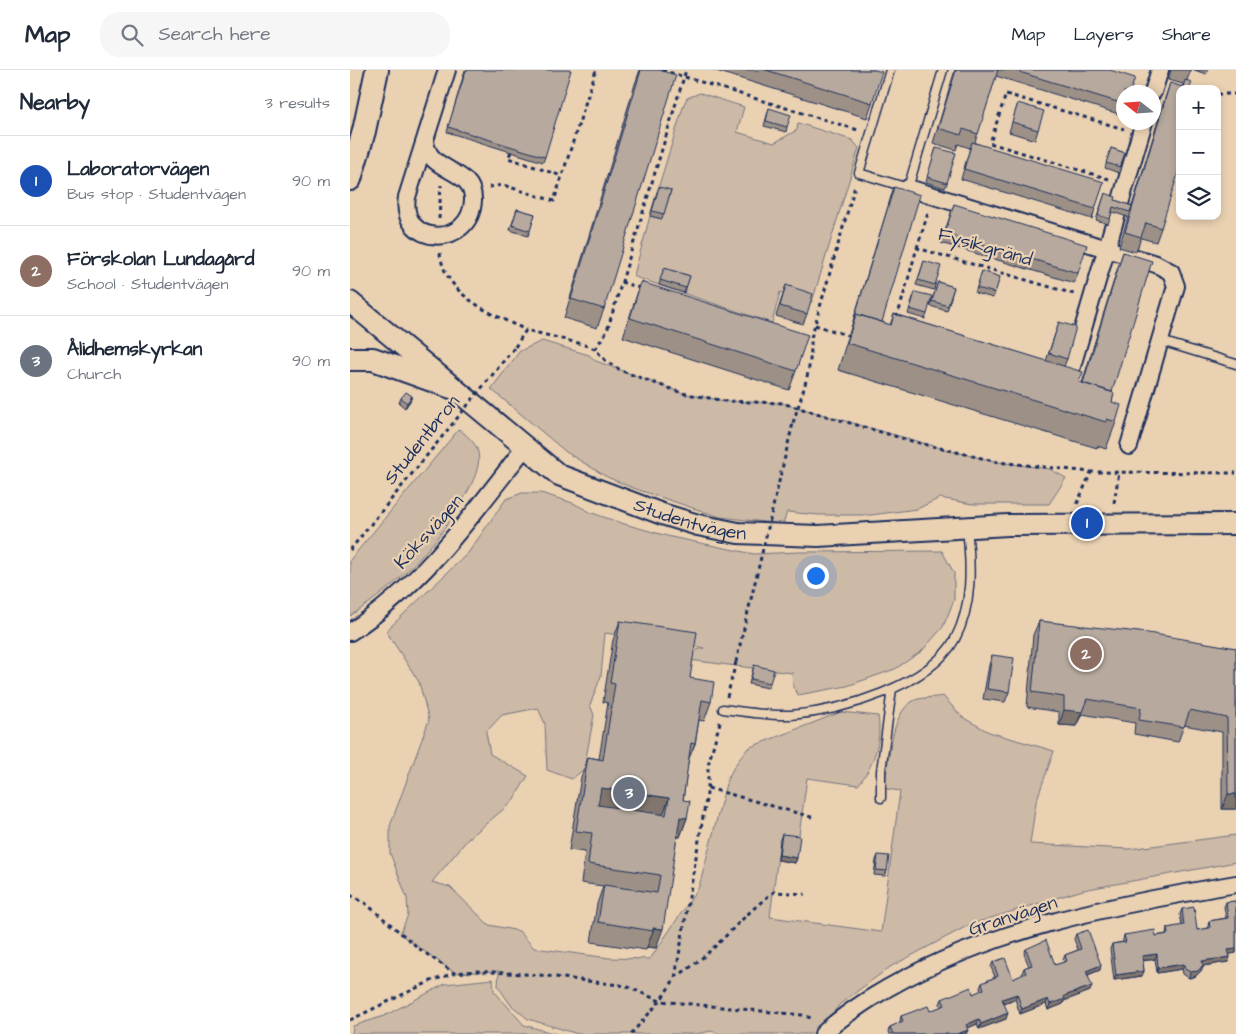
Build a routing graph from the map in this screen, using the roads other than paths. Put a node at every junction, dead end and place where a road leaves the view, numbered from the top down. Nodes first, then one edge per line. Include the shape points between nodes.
1 (377, 70) edge
2 (447, 70) edge
3 (890, 70) edge
4 (943, 70) edge
5 (1160, 70) edge
6 (1155, 85) edge
7 (1142, 130) edge
8 (425, 141) junction
9 (350, 179) edge
10 (908, 188) junction
11 (1107, 249) junction
12 (350, 302) edge
13 (1161, 341) junction
14 (350, 359) edge
15 (1236, 364) edge
16 (1067, 383) edge
17 (451, 387) junction
18 (1129, 446) dead end
19 (525, 447) junction
20 (1236, 524) edge
21 (966, 528) junction
22 (350, 632) edge
23 (892, 689) junction
24 (724, 709) road end
25 (881, 798) dead end
26 (1236, 884) edge
27 (828, 1029) edge

1 - 9 main road
2 - 8 street
3 - 10 lane via 859,173
4 - 10 lane
5 - 6 street
7 - 11 street
8 - 8 street via 430,158 463,178 472,191 472,206 462,227 438,236 416,228 407,210 407,197
10 - 11 street, Fysikgränd
11 - 13 street, Fysikgränd via 1171,272 1176,286
11 - 16 street
12 - 17 street, Studentvägen
13 - 15 lane
13 - 18 street, Fysikgränd
14 - 17 main road, Studentvägen via 373,359
17 - 19 street, Studentvägen
19 - 21 street, Studentvägen via 559,474 662,514 738,533 818,536
19 - 22 street, Köksvägen via 460,532 416,579
20 - 21 street, Studentvägen via 1088,523
21 - 23 lane via 969,591 955,640 939,660
23 - 24 lane via 814,712 776,715
23 - 25 lane via 880,771
26 - 27 street, Granvägen via 1137,901 1014,934 902,979

